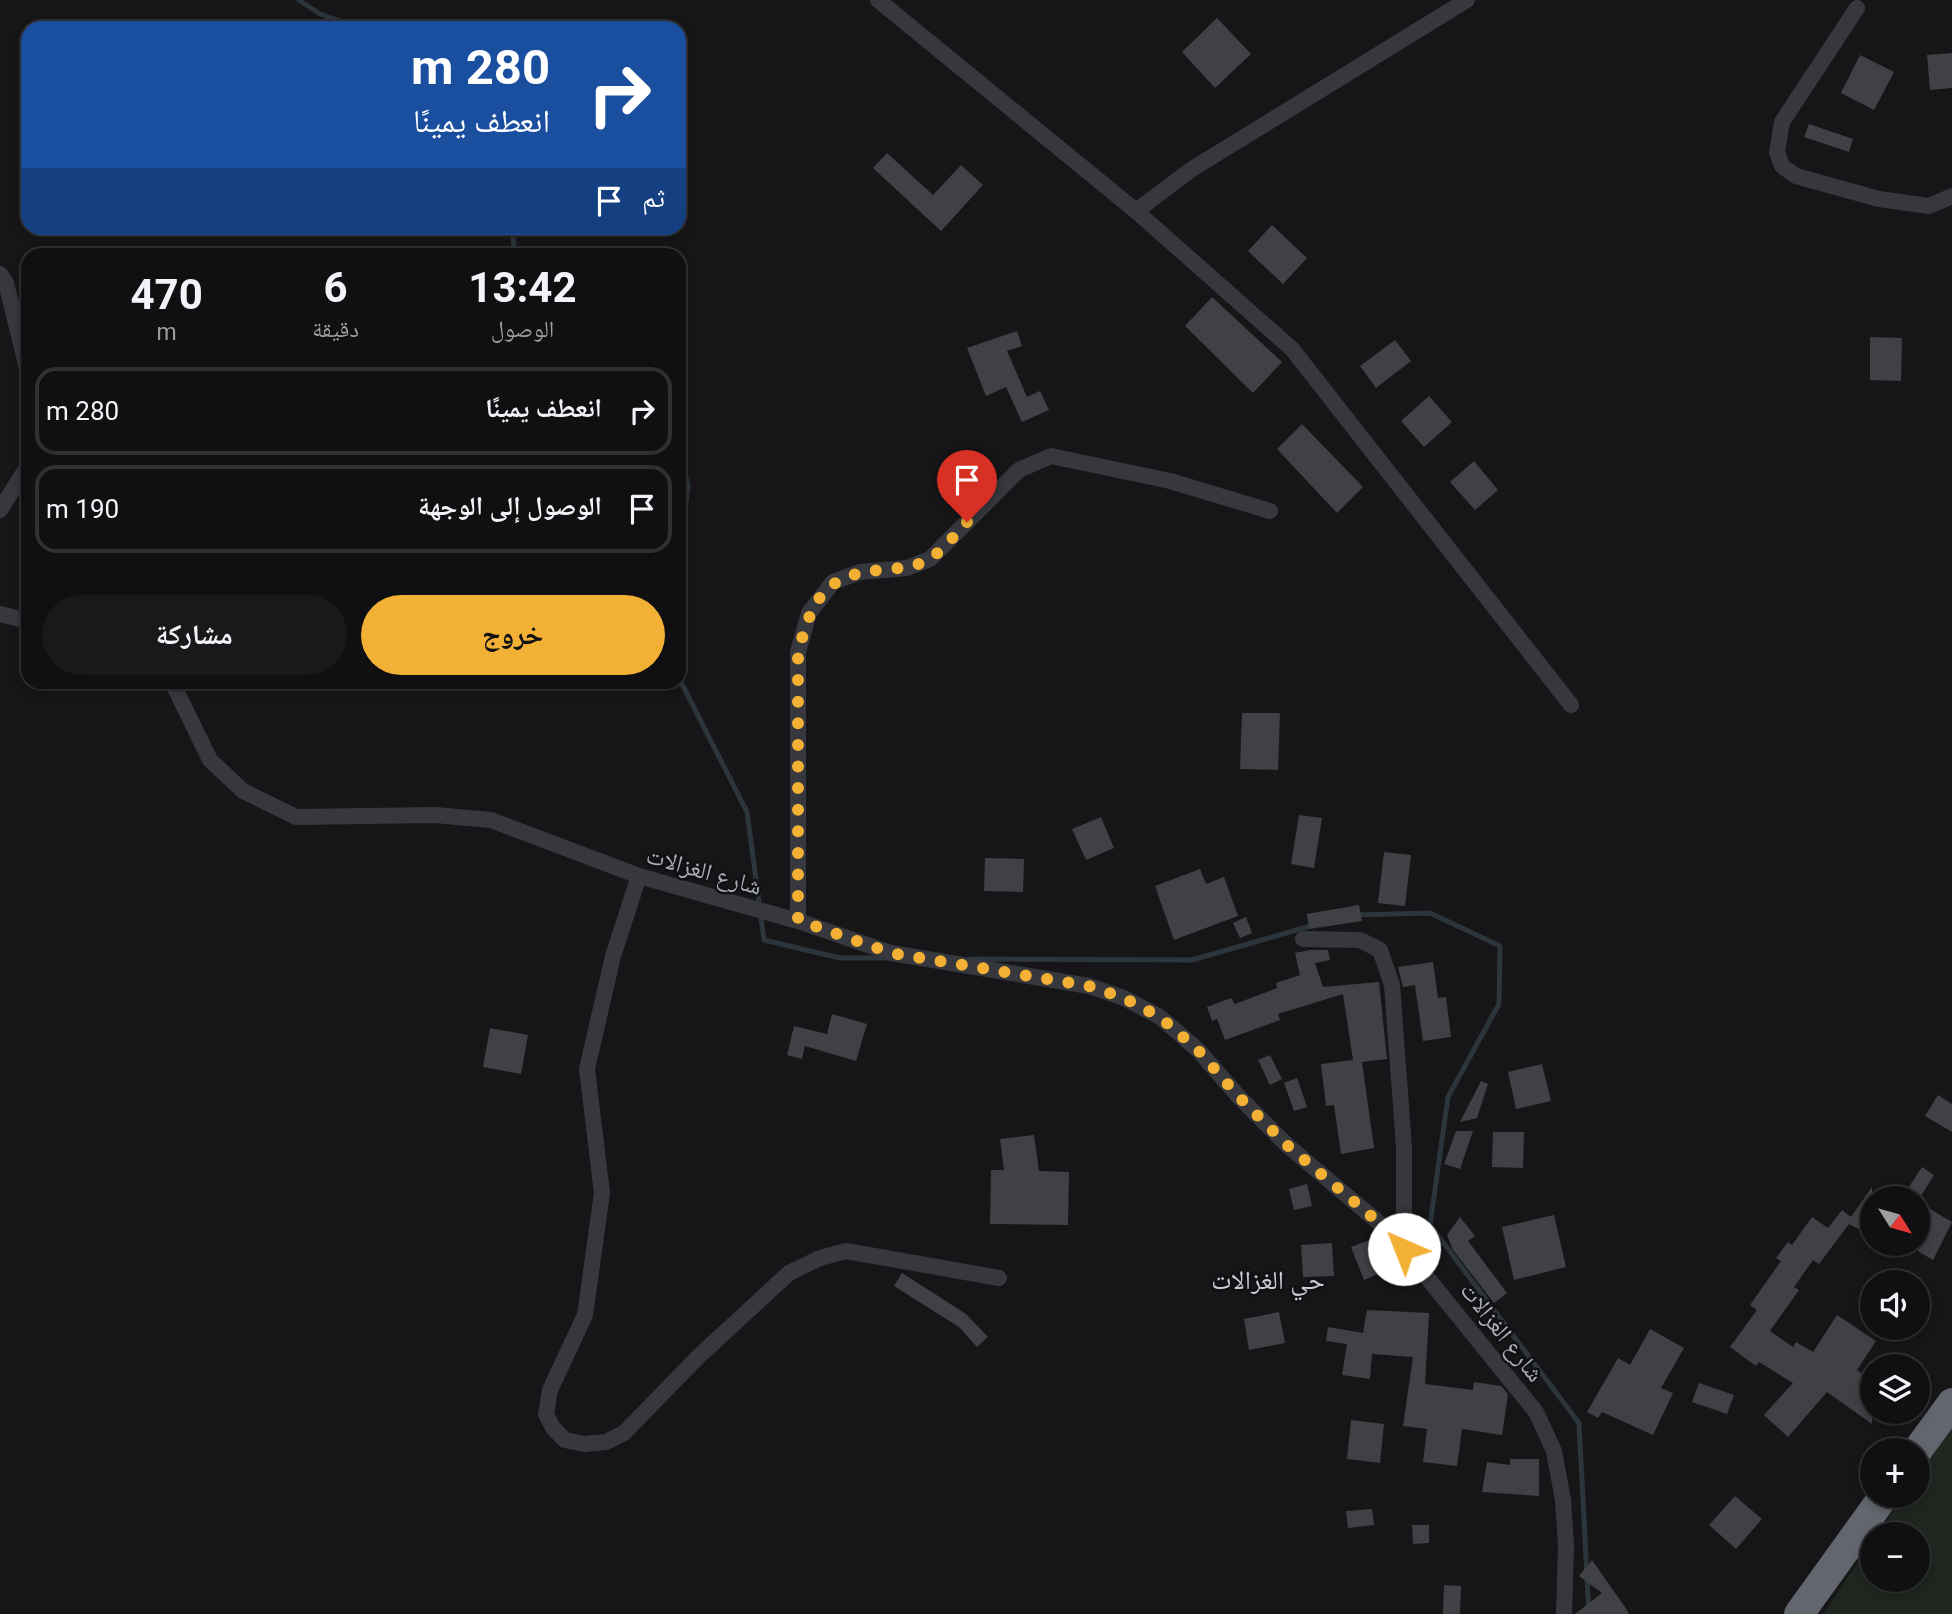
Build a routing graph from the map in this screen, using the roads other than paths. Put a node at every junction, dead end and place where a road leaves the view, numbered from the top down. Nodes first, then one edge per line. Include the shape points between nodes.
1 (878, 0) edge
2 (1467, 0) edge
3 (1857, 8) dead end
4 (1952, 196) edge
5 (1136, 211) junction
6 (0, 274) edge
7 (21, 344) edge
8 (21, 477) edge
9 (0, 510) edge
10 (1270, 511) dead end
11 (0, 614) edge
12 (21, 619) edge
13 (175, 689) edge
14 (1571, 705) dead end
15 (639, 876) junction
16 (798, 920) junction
17 (1303, 939) dead end
18 (1404, 1249) junction
19 (999, 1278) dead end
20 (1952, 1403) edge
21 (1926, 1438) edge
22 (1875, 1508) edge
23 (1564, 1614) edge
24 (1799, 1614) edge

1 - 5 street
2 - 5 street via 1192,169
3 - 4 street via 1782,122 1777,152 1782,166 1796,176 1879,199 1929,206
5 - 14 street via 1292,349
6 - 7 street
8 - 9 street
10 - 16 street via 1170,481 1051,456 1019,470 930,559 907,568 860,572 832,582 809,613 798,652
11 - 12 street
13 - 15 street, شارع الغزالات via 209,760 243,791 296,817 435,815 491,820
15 - 16 street, شارع الغزالات
15 - 19 street via 613,956 587,1069 602,1193 585,1315 550,1390 546,1414 553,1428 565,1440 584,1444 606,1442 624,1433 789,1273 820,1258 846,1251
16 - 18 street, شارع الغزالات via 891,953 1089,986 1160,1017 1198,1050 1288,1146
17 - 18 street via 1360,940 1380,950 1387,968 1404,1147
18 - 23 street, شارع الغزالات via 1507,1373 1535,1412 1554,1451 1565,1522
20 - 21 highway
22 - 24 highway

